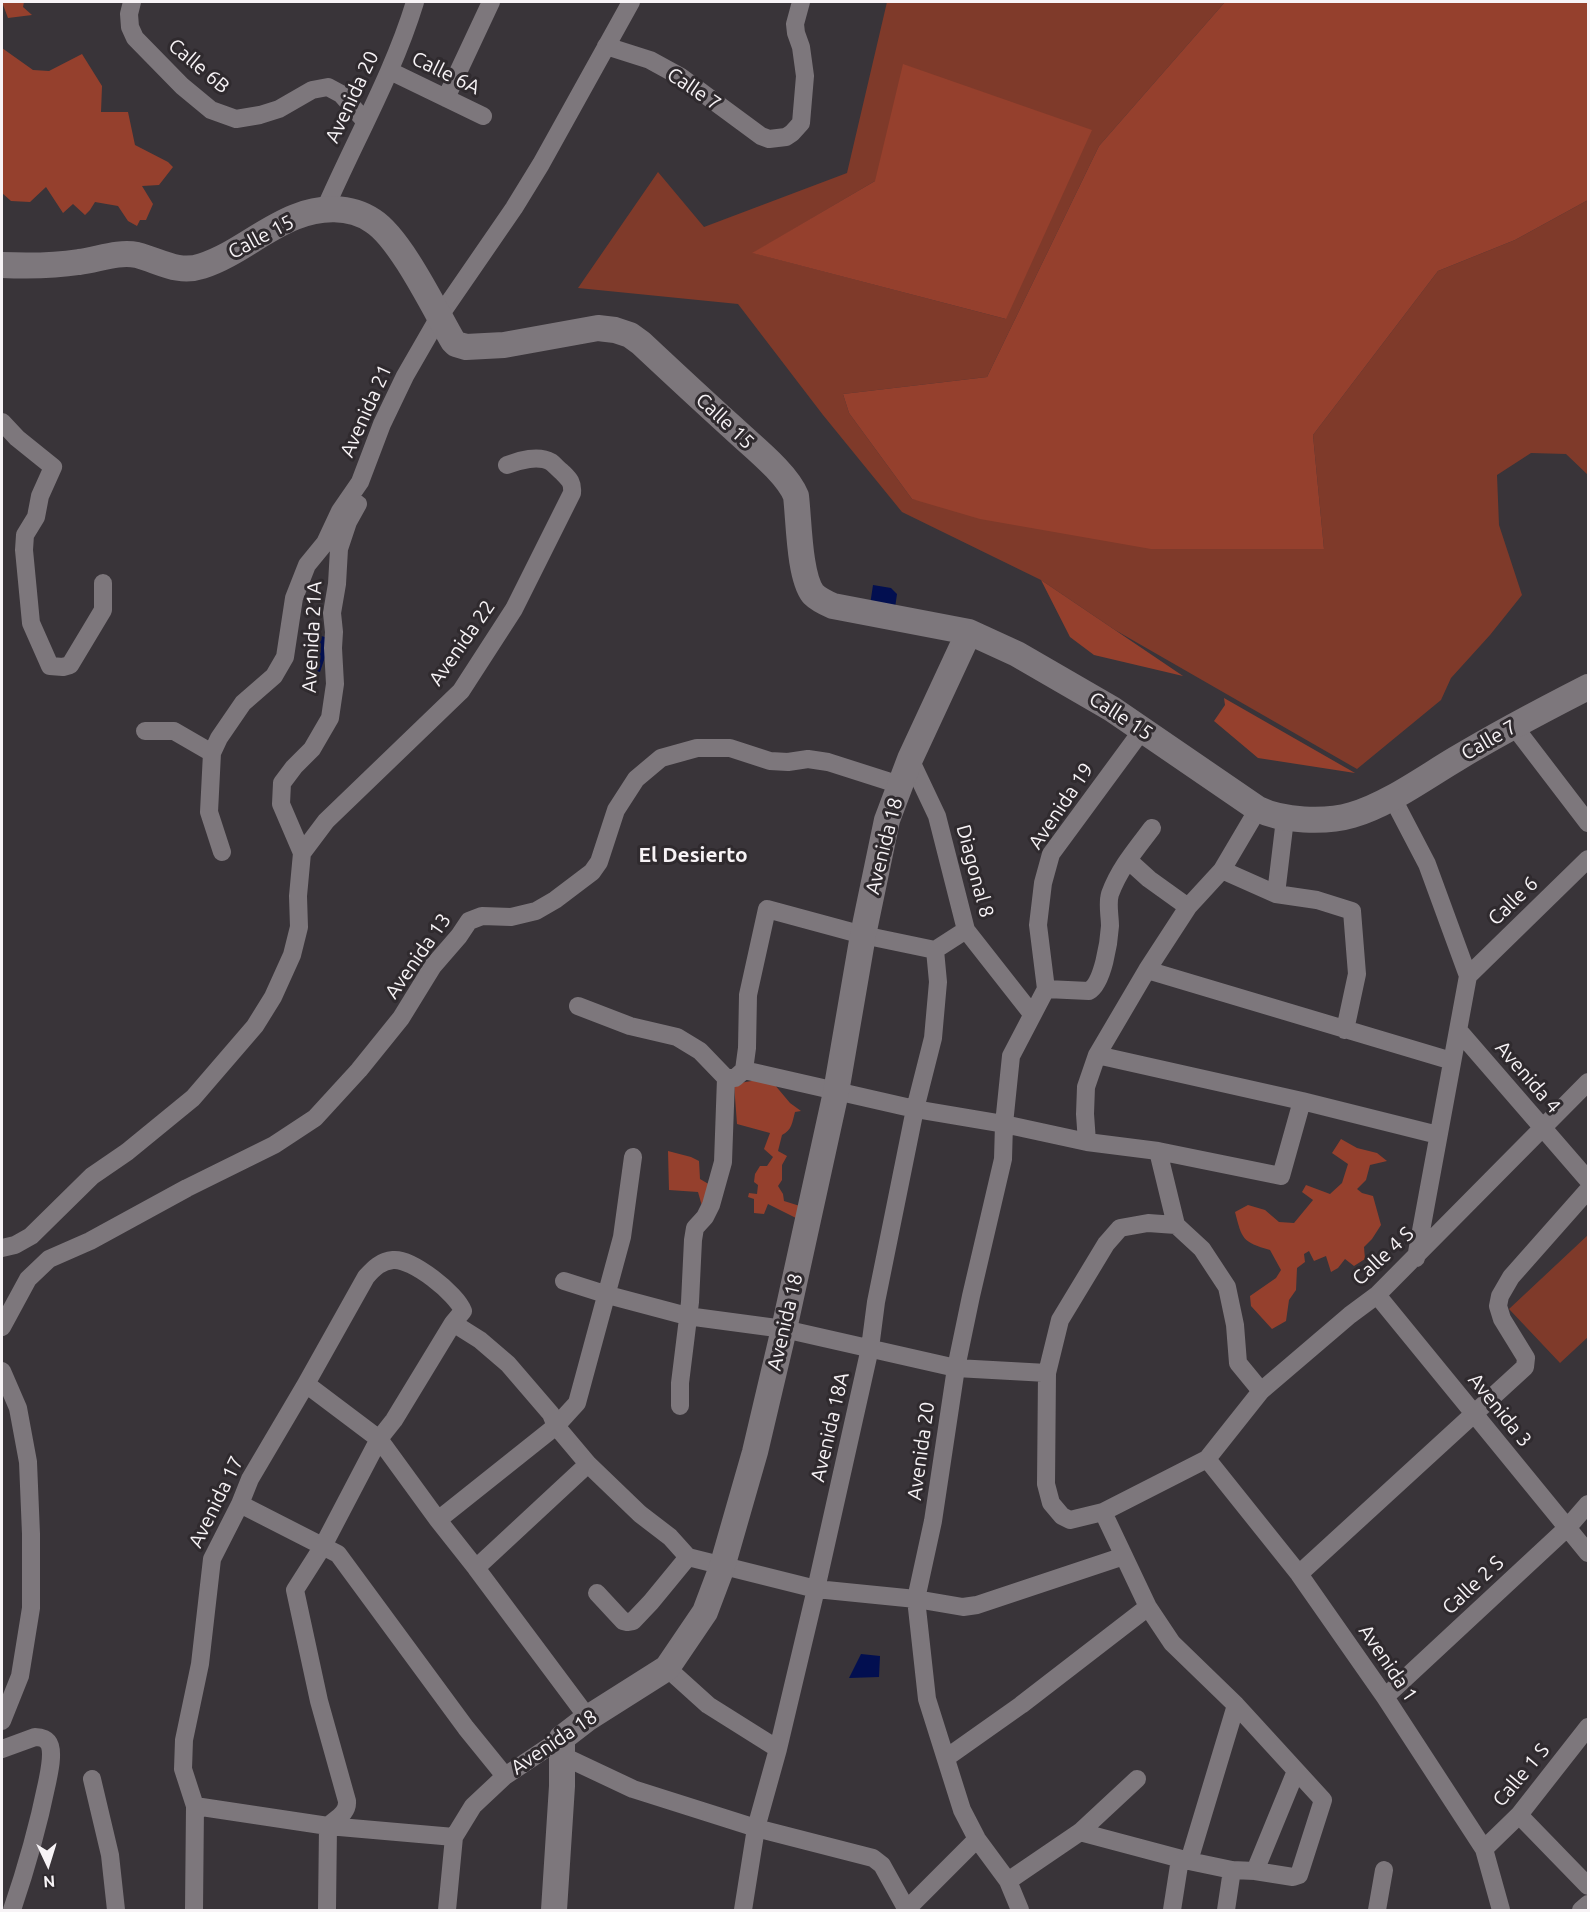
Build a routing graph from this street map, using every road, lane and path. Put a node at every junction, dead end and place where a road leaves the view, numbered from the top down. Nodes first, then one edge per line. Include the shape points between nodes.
1 (132, 2) edge
2 (415, 2) edge
3 (491, 2) edge
4 (631, 2) edge
5 (801, 2) edge
6 (606, 46) junction
7 (390, 71) junction
8 (446, 98) junction
9 (483, 116) dead end
10 (365, 121) junction
11 (325, 209) junction
12 (2, 265) edge
13 (439, 317) junction
14 (2, 422) edge
15 (507, 465) dead end
16 (360, 482) junction
17 (103, 583) dead end
18 (969, 632) junction
19 (1588, 687) edge
20 (1513, 725) junction
21 (1143, 729) junction
22 (145, 730) dead end
23 (212, 753) junction
24 (910, 759) junction
25 (900, 785) junction
26 (1392, 797) junction
27 (1258, 809) junction
28 (1285, 819) junction
29 (1588, 823) edge
30 (1152, 828) dead end
31 (222, 852) dead end
32 (302, 854) junction
33 (1588, 859) edge
34 (1128, 860) junction
35 (1222, 870) junction
36 (1276, 894) junction
37 (1188, 907) junction
38 (966, 930) junction
39 (863, 935) junction
40 (935, 950) junction
41 (1147, 970) junction
42 (1468, 976) junction
43 (1046, 989) junction
44 (578, 1006) dead end
45 (1032, 1014) junction
46 (1345, 1030) junction
47 (1458, 1030) junction
48 (1097, 1055) junction
49 (1452, 1061) junction
50 (744, 1070) junction
51 (726, 1078) junction
52 (1588, 1082) edge
53 (836, 1092) junction
54 (1302, 1101) junction
55 (915, 1109) junction
56 (1004, 1124) junction
57 (1543, 1129) junction
58 (1438, 1134) junction
59 (1087, 1142) junction
60 (1158, 1151) junction
61 (633, 1157) dead end
62 (1588, 1180) edge
63 (1588, 1190) edge
64 (1176, 1225) junction
65 (2, 1248) edge
66 (1416, 1258) junction
67 (564, 1281) dead end
68 (608, 1295) junction
69 (1377, 1295) junction
70 (687, 1316) junction
71 (453, 1323) junction
72 (2, 1327) edge
73 (784, 1329) junction
74 (870, 1348) junction
75 (956, 1368) junction
76 (2, 1371) edge
77 (1047, 1373) junction
78 (306, 1384) junction
79 (1261, 1391) junction
80 (680, 1406) dead end
81 (1475, 1414) junction
82 (556, 1426) junction
83 (379, 1439) junction
84 (1207, 1459) junction
85 (588, 1464) junction
86 (240, 1504) junction
87 (1588, 1504) edge
88 (1103, 1512) junction
89 (438, 1520) junction
90 (1568, 1527) junction
91 (323, 1546) junction
92 (1588, 1552) edge
93 (1124, 1556) junction
94 (688, 1557) junction
95 (722, 1567) junction
96 (476, 1568) junction
97 (1299, 1574) junction
98 (816, 1589) junction
99 (597, 1593) dead end
100 (916, 1599) junction
101 (1148, 1606) junction
102 (667, 1668) junction
103 (1385, 1697) junction
104 (1236, 1705) junction
105 (588, 1719) junction
106 (2, 1721) edge
107 (1588, 1727) edge
108 (562, 1747) junction
109 (2, 1749) edge
110 (778, 1749) junction
111 (946, 1758) junction
112 (1296, 1770) junction
113 (505, 1776) junction
114 (92, 1779) dead end
115 (1137, 1779) dead end
116 (195, 1806) junction
117 (1519, 1815) junction
118 (328, 1826) junction
119 (756, 1827) junction
120 (1080, 1832) junction
121 (454, 1837) junction
122 (977, 1839) junction
123 (1484, 1849) junction
124 (1185, 1860) junction
125 (1232, 1870) junction
126 (1384, 1870) dead end
127 (1255, 1871) junction
128 (1008, 1881) junction
129 (1588, 1886) edge
130 (1588, 1904) edge
131 (1017, 1909) edge
132 (907, 1910) edge
133 (12, 1911) edge
134 (116, 1911) edge
135 (194, 1911) edge
136 (327, 1911) edge
137 (447, 1911) edge
138 (554, 1911) edge
139 (743, 1911) edge
140 (1172, 1911) edge
141 (1226, 1911) edge
142 (1377, 1911) edge
143 (1501, 1911) edge
144 (1581, 1911) edge

1 - 10 street, Calle 6B via 130,27 135,38 212,110 236,118 260,115 312,90 328,87 341,94
2 - 7 street, Avenida 20
3 - 8 street
4 - 6 street, Avenida 21
5 - 6 street, Calle 7 via 795,24 805,76 801,123 792,134 778,138 761,136 681,77 650,60
6 - 13 street, Avenida 21 via 514,208
7 - 8 street, Calle 6A
7 - 10 street, Avenida 20
8 - 9 street, Calle 6A
10 - 11 street, Avenida 20
11 - 12 main road, Calle 15 via 296,216 225,257 195,268 176,268 127,254 76,263
11 - 13 main road, Calle 15 via 362,215 382,228 410,266
13 - 16 street, Avenida 21 via 382,424
13 - 18 main road, Calle 15 via 453,341 461,346 504,345 598,328 630,334 792,487 808,583 820,600 833,606
14 - 17 street via 53,467 36,517 25,535 24,550 31,624 50,666 70,665 103,610
15 - 32 street, Avenida 22 via 544,460 573,485 514,609 461,691 326,821
16 - 23 street, Avenida 21 via 325,543 307,565 294,598 285,657 273,676 243,703
16 - 32 street, Avenida 21A via 364,494 339,549 332,613 335,684 330,718 312,749 282,783 281,804
18 - 21 main road, Calle 15 via 1049,671
18 - 24 main road, Avenida 18
19 - 20 main road, Calle 7
20 - 26 main road, Calle 7
20 - 29 street
21 - 27 main road, Calle 15
21 - 43 street, Avenida 19 via 1051,854 1038,925
22 - 23 street via 174,731
23 - 31 street, Avenida 21 via 209,812
24 - 25 main road, Avenida 18
24 - 38 street, Diagonal 8 via 937,816
25 - 39 main road, Avenida 18 via 887,820
25 - 72 street, Avenida 13 via 828,762 770,760 730,748 697,748 661,758 636,779 616,810 592,872 536,911 468,921 433,966 402,1018 315,1118 264,1150 50,1259 28,1279
26 - 28 main road, Calle 15 via 1349,816
26 - 42 street via 1427,864
27 - 28 main road, Calle 15
27 - 35 street
28 - 36 street
30 - 34 street
32 - 65 street via 299,927 292,955 273,998 255,1026 193,1098 92,1176 30,1236
33 - 42 street, Calle 6
34 - 37 street
34 - 43 street via 1109,896 1110,928 1104,964 1093,988
35 - 36 street
35 - 37 street
36 - 46 street via 1317,900 1352,911 1358,974
37 - 41 street
38 - 40 street
38 - 45 street, Diagonal 8
39 - 40 street
39 - 50 street via 767,909 748,995
39 - 53 main road, Avenida 18
40 - 55 street, Avenida 18A via 938,982 933,1038
41 - 46 street
41 - 48 street
42 - 47 street
43 - 45 street, Avenida 20
44 - 51 street via 630,1026 677,1037 700,1051
45 - 56 street, Avenida 20 via 1011,1056
46 - 49 street
47 - 49 street
47 - 57 street, Avenida 4
48 - 54 street
48 - 59 street via 1086,1087
49 - 58 street
50 - 51 street via 735,1078
50 - 53 street
51 - 70 street via 723,1162 711,1205 695,1228
52 - 57 street, Calle 4 S
53 - 55 street
53 - 73 main road, Avenida 18
54 - 58 street
54 - 60 street via 1281,1176
55 - 56 street
55 - 74 street, Avenida 18A
56 - 59 street
56 - 75 street, Avenida 20 via 1003,1159
57 - 62 street, Avenida 4
57 - 66 street, Calle 4 S
58 - 66 street
59 - 60 street
60 - 64 street
61 - 68 street via 622,1237
63 - 81 street via 1511,1277 1500,1296 1502,1319 1527,1363
64 - 77 street via 1148,1223 1120,1228 1106,1244 1060,1320
64 - 79 street via 1202,1249 1227,1287 1238,1363
66 - 69 street, Calle 4 S
67 - 68 street
68 - 70 street
68 - 82 street via 577,1403
69 - 79 street, Calle 4 S
69 - 81 street, Avenida 3
70 - 73 street
70 - 80 street
71 - 78 street, Avenida 17 via 463,1311 457,1301 426,1274 401,1260 384,1262 366,1277
71 - 82 street via 508,1364 551,1414
71 - 83 street
73 - 74 street
73 - 95 main road, Avenida 18
74 - 75 street
74 - 98 street, Avenida 18A
75 - 77 street
75 - 100 street, Avenida 20 via 933,1521
76 - 106 street via 18,1408 28,1462 31,1587 20,1676
77 - 88 street via 1047,1484 1051,1503 1070,1520
78 - 83 street
78 - 86 street, Avenida 17 via 250,1479
79 - 84 street, Calle 4 S
81 - 90 street, Avenida 3
81 - 97 street
82 - 85 street
82 - 89 street
83 - 89 street
83 - 91 street
84 - 88 street
84 - 97 street, Avenida 1
85 - 94 street
85 - 96 street
86 - 91 street
86 - 116 street, Avenida 17 via 212,1559 200,1664 184,1740 183,1768
87 - 90 street, Calle 2 S
88 - 93 street
89 - 96 street
90 - 92 street, Avenida 3
90 - 103 street, Calle 2 S
91 - 113 street via 338,1554
91 - 118 street via 295,1594 348,1806
93 - 100 street via 977,1605 963,1607
93 - 101 street
94 - 95 street
94 - 99 street via 633,1621 623,1620
95 - 98 street
95 - 102 main road, Avenida 18 via 705,1612
96 - 105 street
97 - 103 street, Avenida 1
98 - 100 street
98 - 110 street, Avenida 18A
100 - 111 street, Avenida 20 via 927,1699
101 - 104 street via 1172,1642
101 - 111 street
102 - 105 main road, Avenida 18
102 - 110 street via 708,1704
103 - 123 street, Avenida 1
104 - 112 street
104 - 124 street
105 - 108 main road, Avenida 18
107 - 117 street, Calle 1 S
108 - 113 street, Avenida 18
108 - 119 street via 633,1789
108 - 138 main road
109 - 133 street via 35,1737 50,1746 50,1770 35,1840
110 - 119 street, Avenida 18A
111 - 122 street, Avenida 20 via 962,1810
112 - 127 street
112 - 127 street via 1323,1800 1299,1875 1287,1877
113 - 121 street, Avenida 18 via 473,1806
114 - 134 street via 110,1855
115 - 120 street
116 - 118 street
116 - 135 street, Avenida 17
117 - 123 street, Calle 1 S
117 - 129 street
118 - 121 street
118 - 136 street
119 - 132 street via 873,1858 882,1865
119 - 139 street, Avenida 18A
120 - 124 street
120 - 128 street
121 - 137 street, Avenida 18
122 - 128 street, Avenida 20
122 - 132 street
123 - 143 street, Avenida 1
124 - 125 street
124 - 140 street
125 - 127 street
125 - 141 street
126 - 142 street
128 - 131 street, Avenida 20
130 - 144 street

